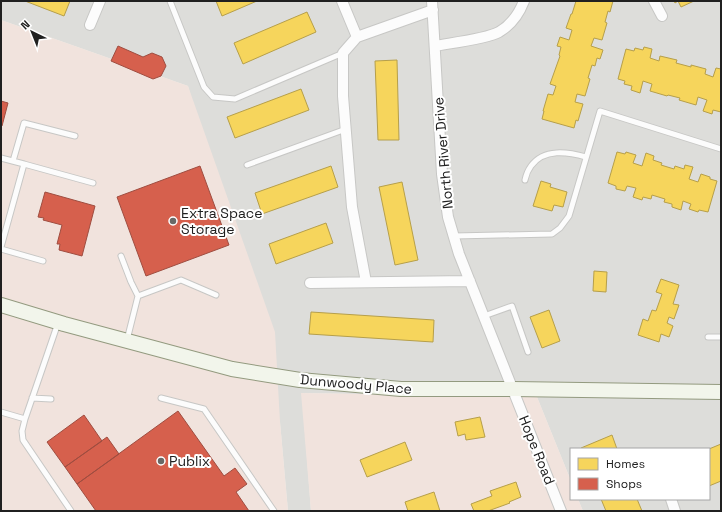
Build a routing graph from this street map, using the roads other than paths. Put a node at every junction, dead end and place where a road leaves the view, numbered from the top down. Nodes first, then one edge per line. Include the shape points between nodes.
1 (100, 1) edge
2 (170, 1) edge
3 (342, 1) edge
4 (524, 1) edge
5 (654, 1) edge
6 (432, 6) edge
7 (662, 16) dead end
8 (90, 26) dead end
9 (357, 37) junction
10 (435, 46) junction
11 (343, 52) junction
12 (346, 129) junction
13 (75, 136) dead end
14 (721, 149) edge
15 (586, 157) junction
16 (1, 158) edge
17 (13, 161) junction
18 (24, 164) junction
19 (247, 165) dead end
20 (525, 180) dead end
21 (93, 183) dead end
22 (454, 236) junction
23 (1, 248) edge
24 (121, 256) dead end
25 (43, 260) dead end
26 (470, 281) junction
27 (366, 282) junction
28 (310, 283) dead end
29 (216, 295) dead end
30 (138, 296) junction
31 (1, 305) edge
32 (484, 316) junction
33 (58, 322) junction
34 (708, 337) dead end
35 (721, 337) edge
36 (126, 341) junction
37 (528, 352) dead end
38 (513, 389) junction
39 (721, 392) edge
40 (32, 398) junction
41 (161, 398) dead end
42 (51, 399) dead end
43 (1, 412) edge
44 (25, 419) junction
45 (671, 500) edge
46 (72, 511) edge
47 (274, 511) edge
48 (562, 511) edge
49 (675, 511) edge

1 - 8 street
2 - 11 lane via 204,87 213,97 235,99
3 - 9 street
4 - 10 street via 514,20 499,32
5 - 7 street
6 - 9 street
6 - 10 street, North River Drive
9 - 11 street
10 - 22 street, North River Drive via 442,174 448,216
11 - 12 street
12 - 19 lane
12 - 27 street via 352,207
13 - 17 lane via 24,123
14 - 15 lane via 600,111
15 - 20 lane via 573,153 548,154 537,159 530,167
15 - 22 lane via 569,216 552,234
16 - 17 lane
17 - 18 lane
18 - 21 lane
18 - 23 lane
22 - 26 street, North River Drive
23 - 25 lane
24 - 30 lane
26 - 27 street
26 - 32 street, North River Drive
27 - 28 street
29 - 30 lane via 181,280
30 - 36 lane
31 - 33 street, Dunwoody Place
32 - 37 lane via 512,306
32 - 38 street, North River Drive
33 - 36 street, Dunwoody Place
33 - 40 lane
34 - 35 lane
36 - 38 street, Dunwoody Place via 232,369 300,380 401,389
38 - 39 street, Dunwoody Place
38 - 48 street, Hope Road
40 - 42 lane
40 - 44 lane
41 - 47 lane via 204,409
43 - 44 lane
44 - 46 lane via 23,440
45 - 49 street

